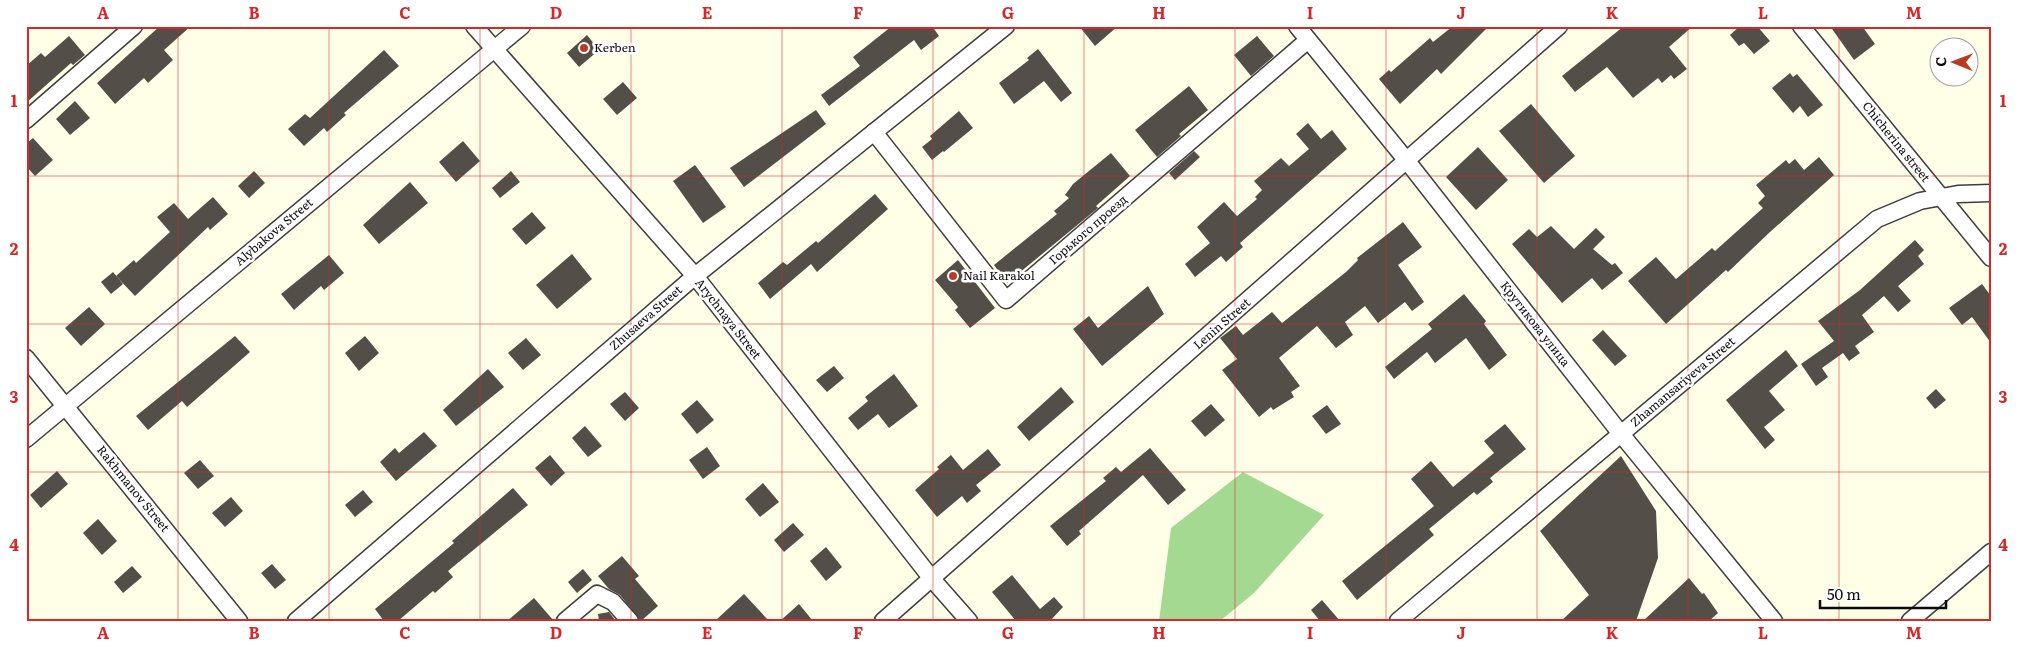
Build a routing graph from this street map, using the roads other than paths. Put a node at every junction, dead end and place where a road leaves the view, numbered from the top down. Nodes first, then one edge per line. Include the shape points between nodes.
1 (134, 26) edge
2 (474, 26) edge
3 (522, 26) edge
4 (1006, 26) edge
5 (1297, 26) edge
6 (1559, 26) edge
7 (1801, 26) edge
8 (1308, 40) junction
9 (494, 50) junction
10 (26, 120) edge
11 (874, 132) junction
12 (1407, 161) junction
13 (1991, 192) edge
14 (1942, 197) junction
15 (1991, 258) edge
16 (695, 276) junction
17 (26, 358) edge
18 (65, 406) junction
19 (1621, 434) junction
20 (26, 439) edge
21 (1991, 552) edge
22 (932, 579) junction
23 (239, 621) edge
24 (296, 621) edge
25 (565, 621) edge
26 (630, 621) edge
27 (883, 621) edge
28 (969, 621) edge
29 (1398, 621) edge
30 (1774, 621) edge
31 (1910, 621) edge

1 - 10 street
2 - 9 street, Arychnaya Street
3 - 9 street, Alybakova Street
4 - 11 street, Zhusaeva Street
5 - 8 street, Крутикова улица
6 - 12 street, Lenin Street
7 - 14 street, Chicherina street
8 - 11 street, Горького проезд via 1006,300
8 - 12 street, Крутикова улица
9 - 16 street, Arychnaya Street
9 - 18 street, Alybakova Street
11 - 16 street, Zhusaeva Street
12 - 19 street, Крутикова улица
12 - 22 street, Lenin Street
13 - 14 street, Zhamansariyeva Street
14 - 15 street, Chicherina street
14 - 19 street, Zhamansariyeva Street via 1920,201 1878,219
16 - 22 street, Arychnaya Street
16 - 24 street, Zhusaeva Street
17 - 18 street, Rakhmanov Street
18 - 20 street, Alybakova Street
18 - 23 street, Rakhmanov Street
19 - 29 street, Zhamansariyeva Street
19 - 30 street, Крутикова улица
21 - 31 street
22 - 27 street, Lenin Street
22 - 28 street, Arychnaya Street
25 - 26 street via 597,594 613,602

